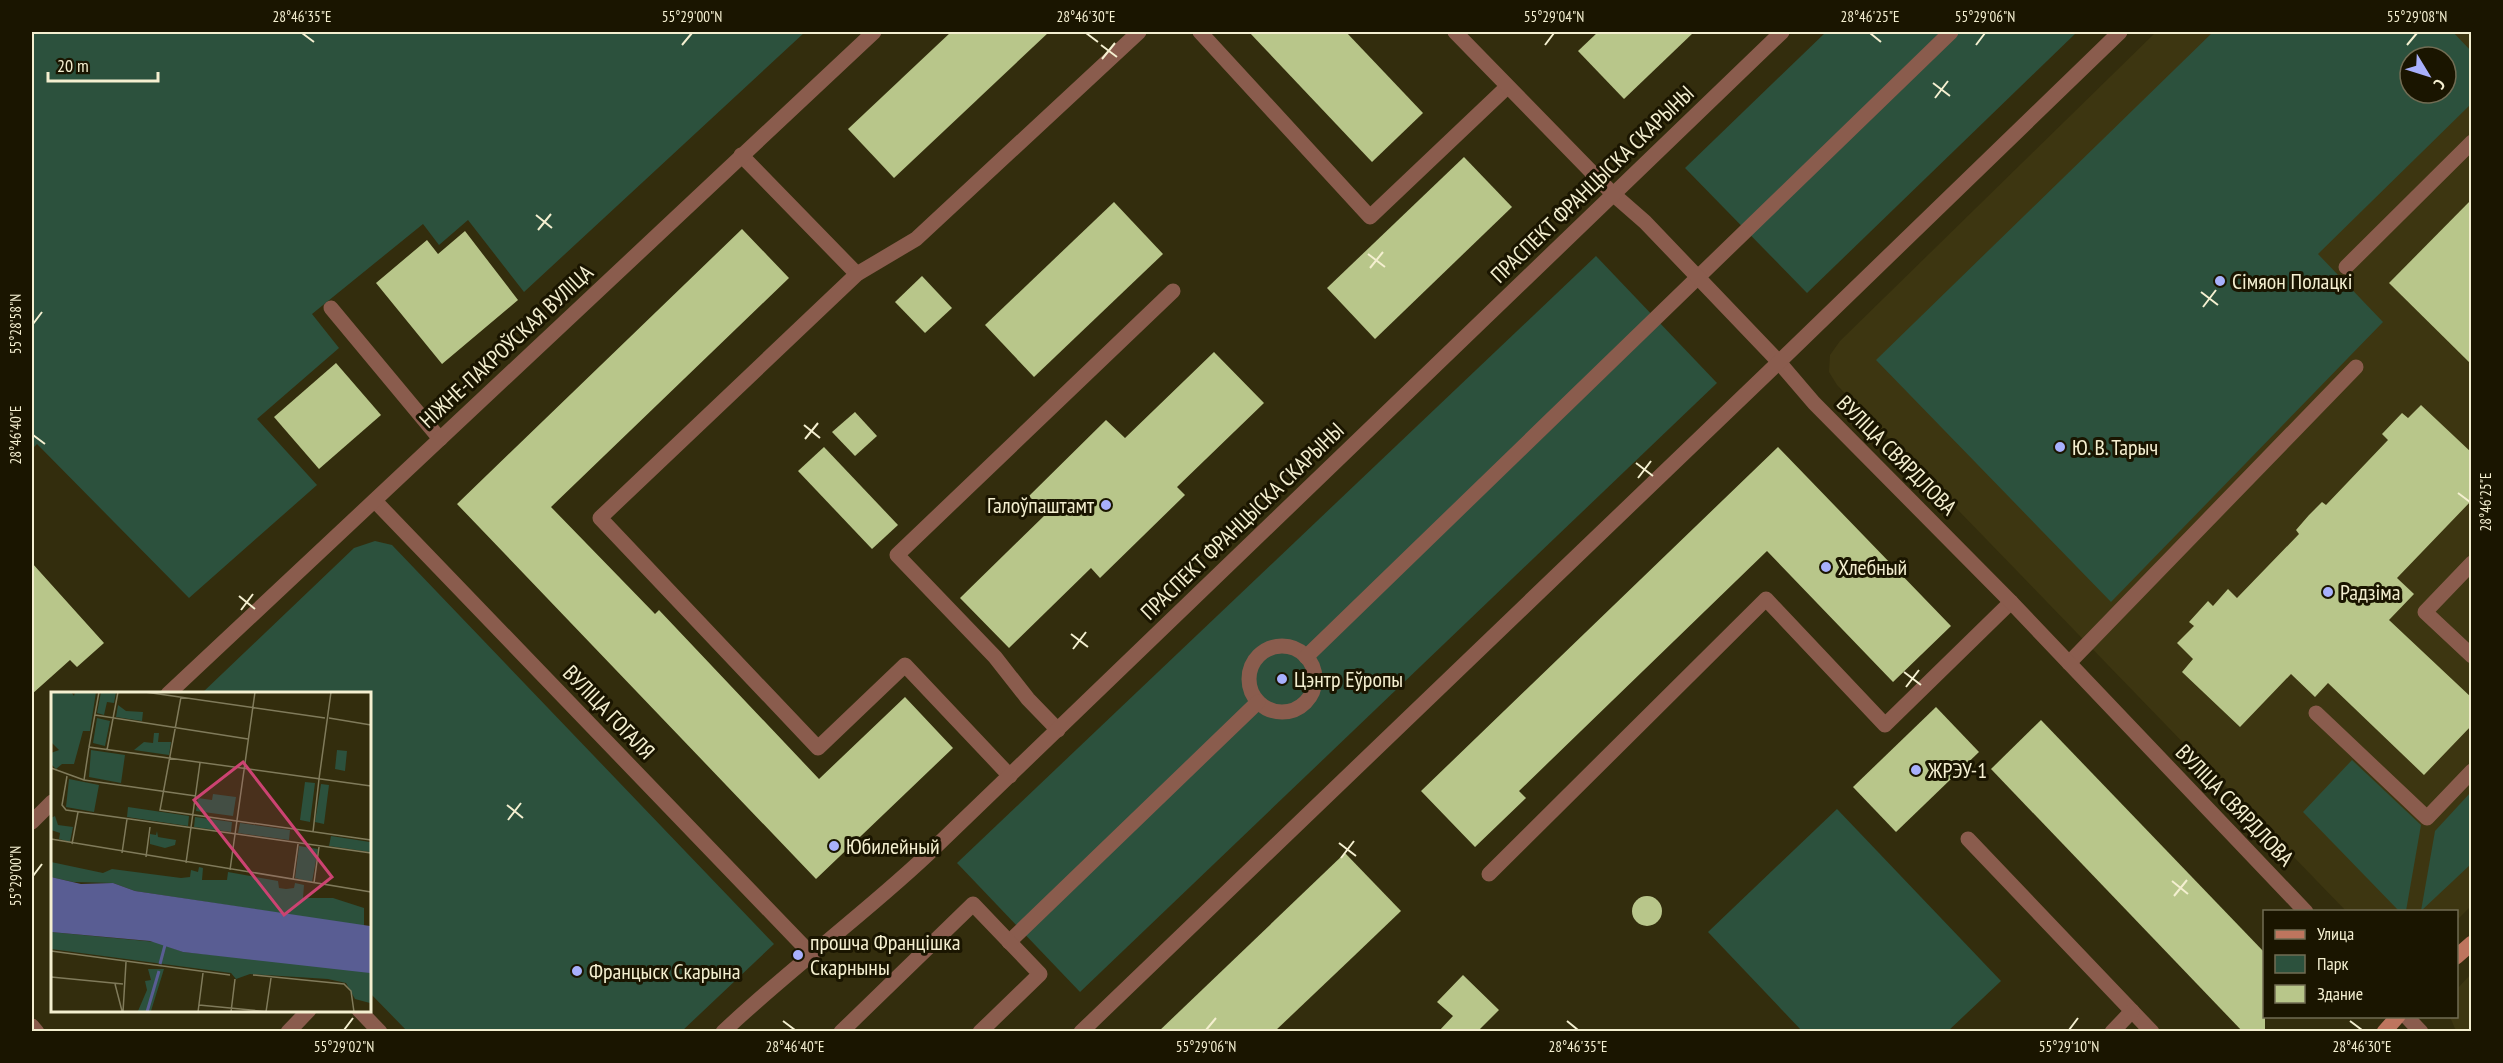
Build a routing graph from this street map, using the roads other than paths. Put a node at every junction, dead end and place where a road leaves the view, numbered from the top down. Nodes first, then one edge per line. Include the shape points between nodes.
1 (874, 32) edge
2 (1139, 32) edge
3 (1200, 32) edge
4 (1455, 32) edge
5 (1782, 32) edge
6 (1952, 32) edge
7 (2120, 32) edge
8 (1508, 87) junction
9 (2472, 142) edge
10 (741, 155) junction
11 (1613, 194) junction
12 (2346, 267) dead end
13 (857, 274) junction
14 (1697, 276) junction
15 (1173, 291) dead end
16 (331, 308) dead end
17 (1779, 362) junction
18 (2356, 367) dead end
19 (440, 439) junction
20 (375, 501) junction
21 (2472, 563) edge
22 (2011, 602) junction
23 (2472, 656) edge
24 (1306, 657) junction
25 (2069, 663) junction
26 (170, 692) edge
27 (1258, 702) junction
28 (2316, 713) dead end
29 (1058, 730) junction
30 (2472, 771) edge
31 (1010, 776) junction
32 (51, 803) edge
33 (32, 822) edge
34 (1968, 839) dead end
35 (1489, 874) dead end
36 (2304, 910) edge
37 (1009, 942) junction
38 (2472, 943) edge
39 (812, 955) junction
40 (2458, 956) edge
41 (2132, 1011) junction
42 (308, 1012) edge
43 (360, 1012) edge
44 (2397, 1018) edge
45 (2407, 1018) edge
46 (32, 1026) edge
47 (37, 1032) edge
48 (288, 1032) edge
49 (380, 1032) edge
50 (723, 1032) edge
51 (841, 1032) edge
52 (980, 1032) edge
53 (1081, 1032) edge
54 (2112, 1032) edge
55 (2152, 1032) edge
56 (2384, 1032) edge
57 (2421, 1032) edge

1 - 10 street, НІЖНЕ-ПАКРОЎСКАЯ ВУЛІЦА
2 - 13 street via 916,239
3 - 8 street via 1370,217
4 - 8 street, ВУЛІЦА СВЯРДЛОВА
5 - 11 street, ПРАСПЕКТ ФРАНЦЫСКА СКАРЫНЫ
6 - 14 street
7 - 17 street
8 - 11 street, ВУЛІЦА СВЯРДЛОВА
9 - 12 street
10 - 13 street
10 - 19 street, НІЖНЕ-ПАКРОЎСКАЯ ВУЛІЦА
11 - 14 street, ВУЛІЦА СВЯРДЛОВА
11 - 29 street, ПРАСПЕКТ ФРАНЦЫСКА СКАРЫНЫ
13 - 31 street via 600,518 818,748 905,665
14 - 17 street, ВУЛІЦА СВЯРДЛОВА
14 - 24 street
15 - 29 street via 897,555 995,657
16 - 19 street
17 - 22 street, ВУЛІЦА СВЯРДЛОВА via 1814,403
17 - 53 street
18 - 25 street
19 - 20 street, НІЖНЕ-ПАКРОЎСКАЯ ВУЛІЦА
20 - 26 street, НІЖНЕ-ПАКРОЎСКАЯ ВУЛІЦА
20 - 39 street, ВУЛІЦА ГОГАЛЯ
21 - 23 street via 2425,612
22 - 25 street, ВУЛІЦА СВЯРДЛОВА
22 - 35 street via 1885,725 1766,599
24 - 27 street via 1298,650 1278,647 1260,656 1249,684
24 - 27 street via 1315,675 1305,703 1297,709 1276,712
25 - 36 street, ВУЛІЦА СВЯРДЛОВА
27 - 37 street
28 - 30 street via 2427,818
29 - 31 street, ПРАСПЕКТ ФРАНЦЫСКА СКАРЫНЫ
31 - 39 street, ПРАСПЕКТ ФРАНЦЫСКА СКАРЫНЫ via 880,899
32 - 33 street
34 - 41 street
37 - 51 street via 974,904
37 - 52 street via 1040,974
38 - 40 main road
39 - 50 street, ПРАСПЕКТ ФРАНЦЫСКА СКАРЫНЫ
41 - 54 street
41 - 55 street
42 - 48 street
43 - 49 street
44 - 56 main road
45 - 57 street
46 - 47 street

